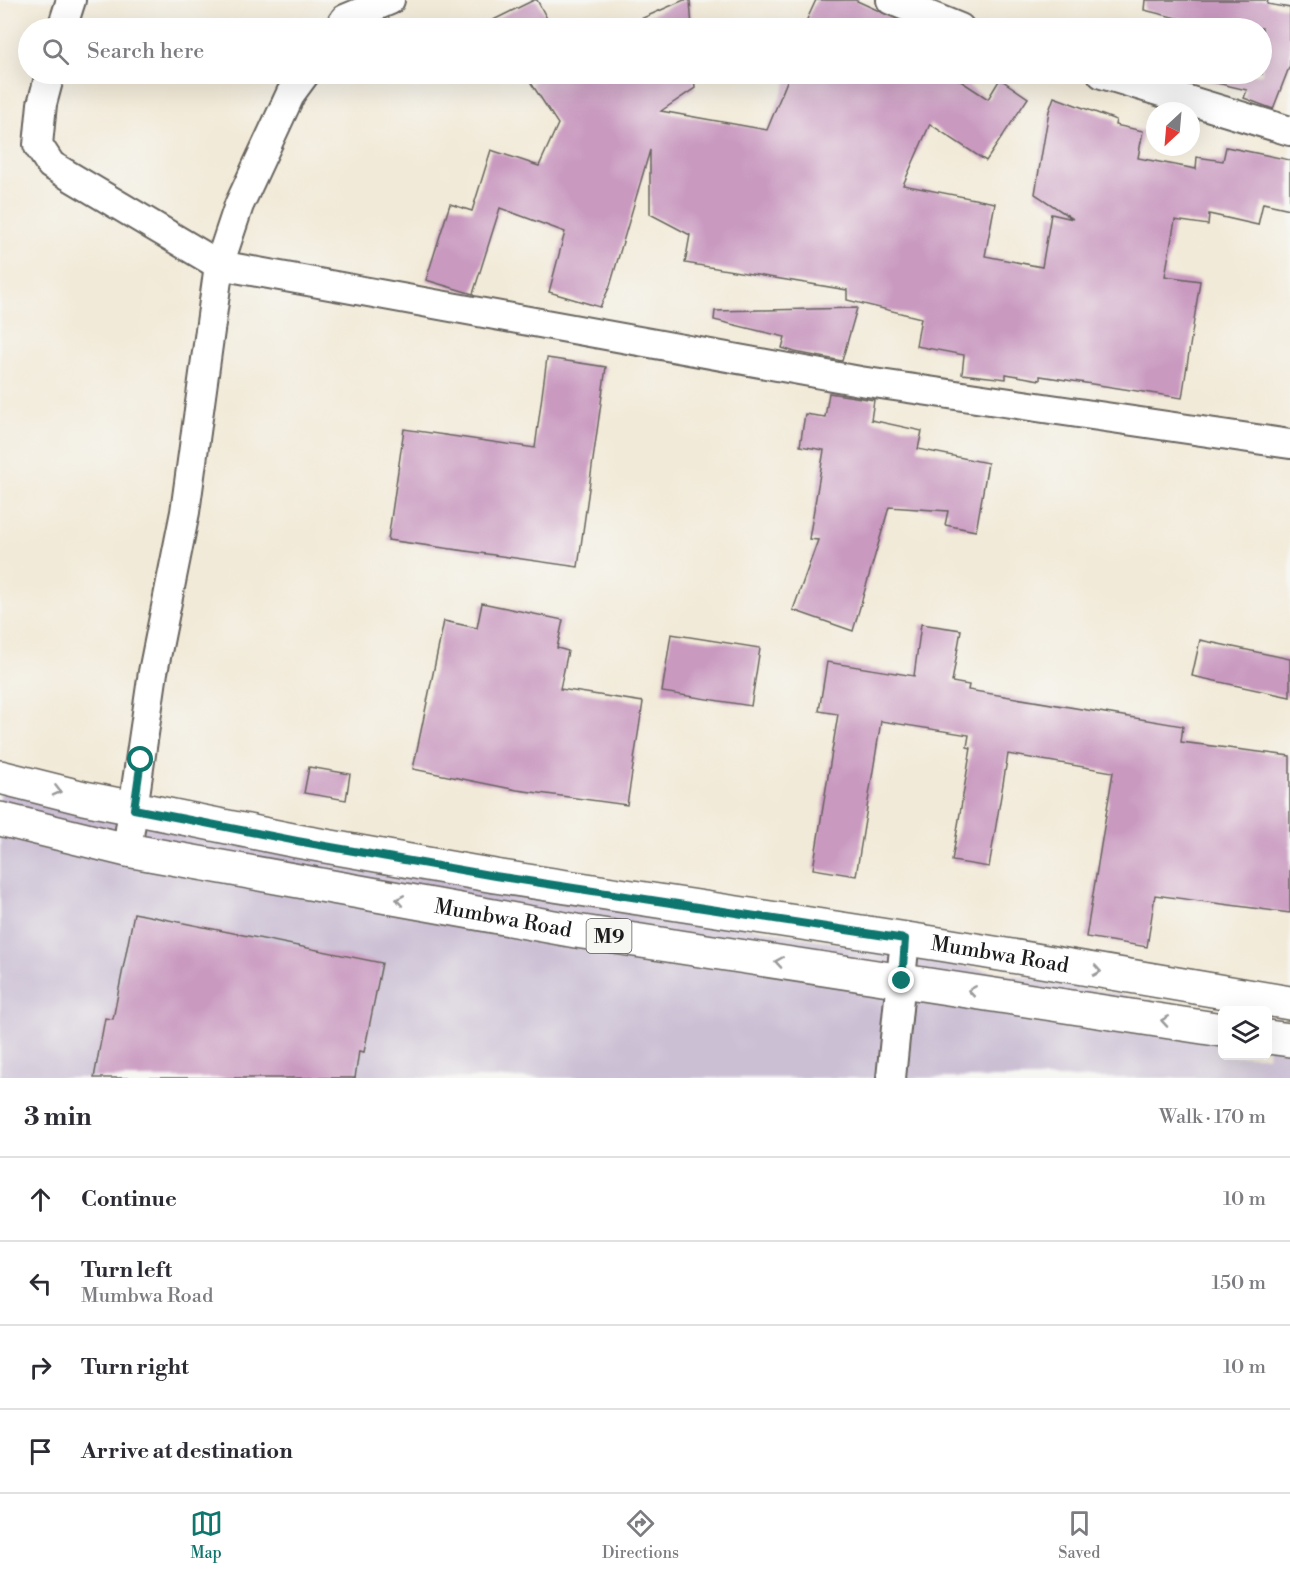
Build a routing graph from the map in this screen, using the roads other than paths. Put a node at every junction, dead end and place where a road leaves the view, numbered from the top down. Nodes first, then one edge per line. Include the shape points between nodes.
1 (71, 0) edge
2 (390, 0) edge
3 (891, 0) edge
4 (65, 18) edge
5 (347, 18) edge
6 (935, 18) edge
7 (47, 84) edge
8 (298, 84) edge
9 (1135, 84) edge
10 (1290, 131) edge
11 (219, 265) junction
12 (1290, 444) edge
13 (0, 777) edge
14 (134, 809) junction
15 (0, 819) edge
16 (127, 850) junction
17 (905, 939) junction
18 (902, 981) junction
19 (1290, 1003) edge
20 (1218, 1029) edge
21 (1272, 1038) edge
22 (1290, 1040) edge
23 (891, 1078) edge

1 - 4 street
2 - 5 street
3 - 6 street
7 - 11 street via 38,145 51,165
8 - 11 street via 239,205
9 - 10 street
11 - 12 street via 860,381
11 - 14 street via 184,512 153,672
13 -> 14 main road, Mumbwa Road / M9
14 - 16 street
14 - 17 main road, Mumbwa Road / M9 via 495,876
15 - 16 main road, Mumbwa Road / M9
18 -> 16 main road, Mumbwa Road / M9 via 576,931
17 - 18 street
17 -> 19 main road, Mumbwa Road / M9
20 -> 18 main road, Mumbwa Road / M9
18 - 23 street
21 - 22 main road

